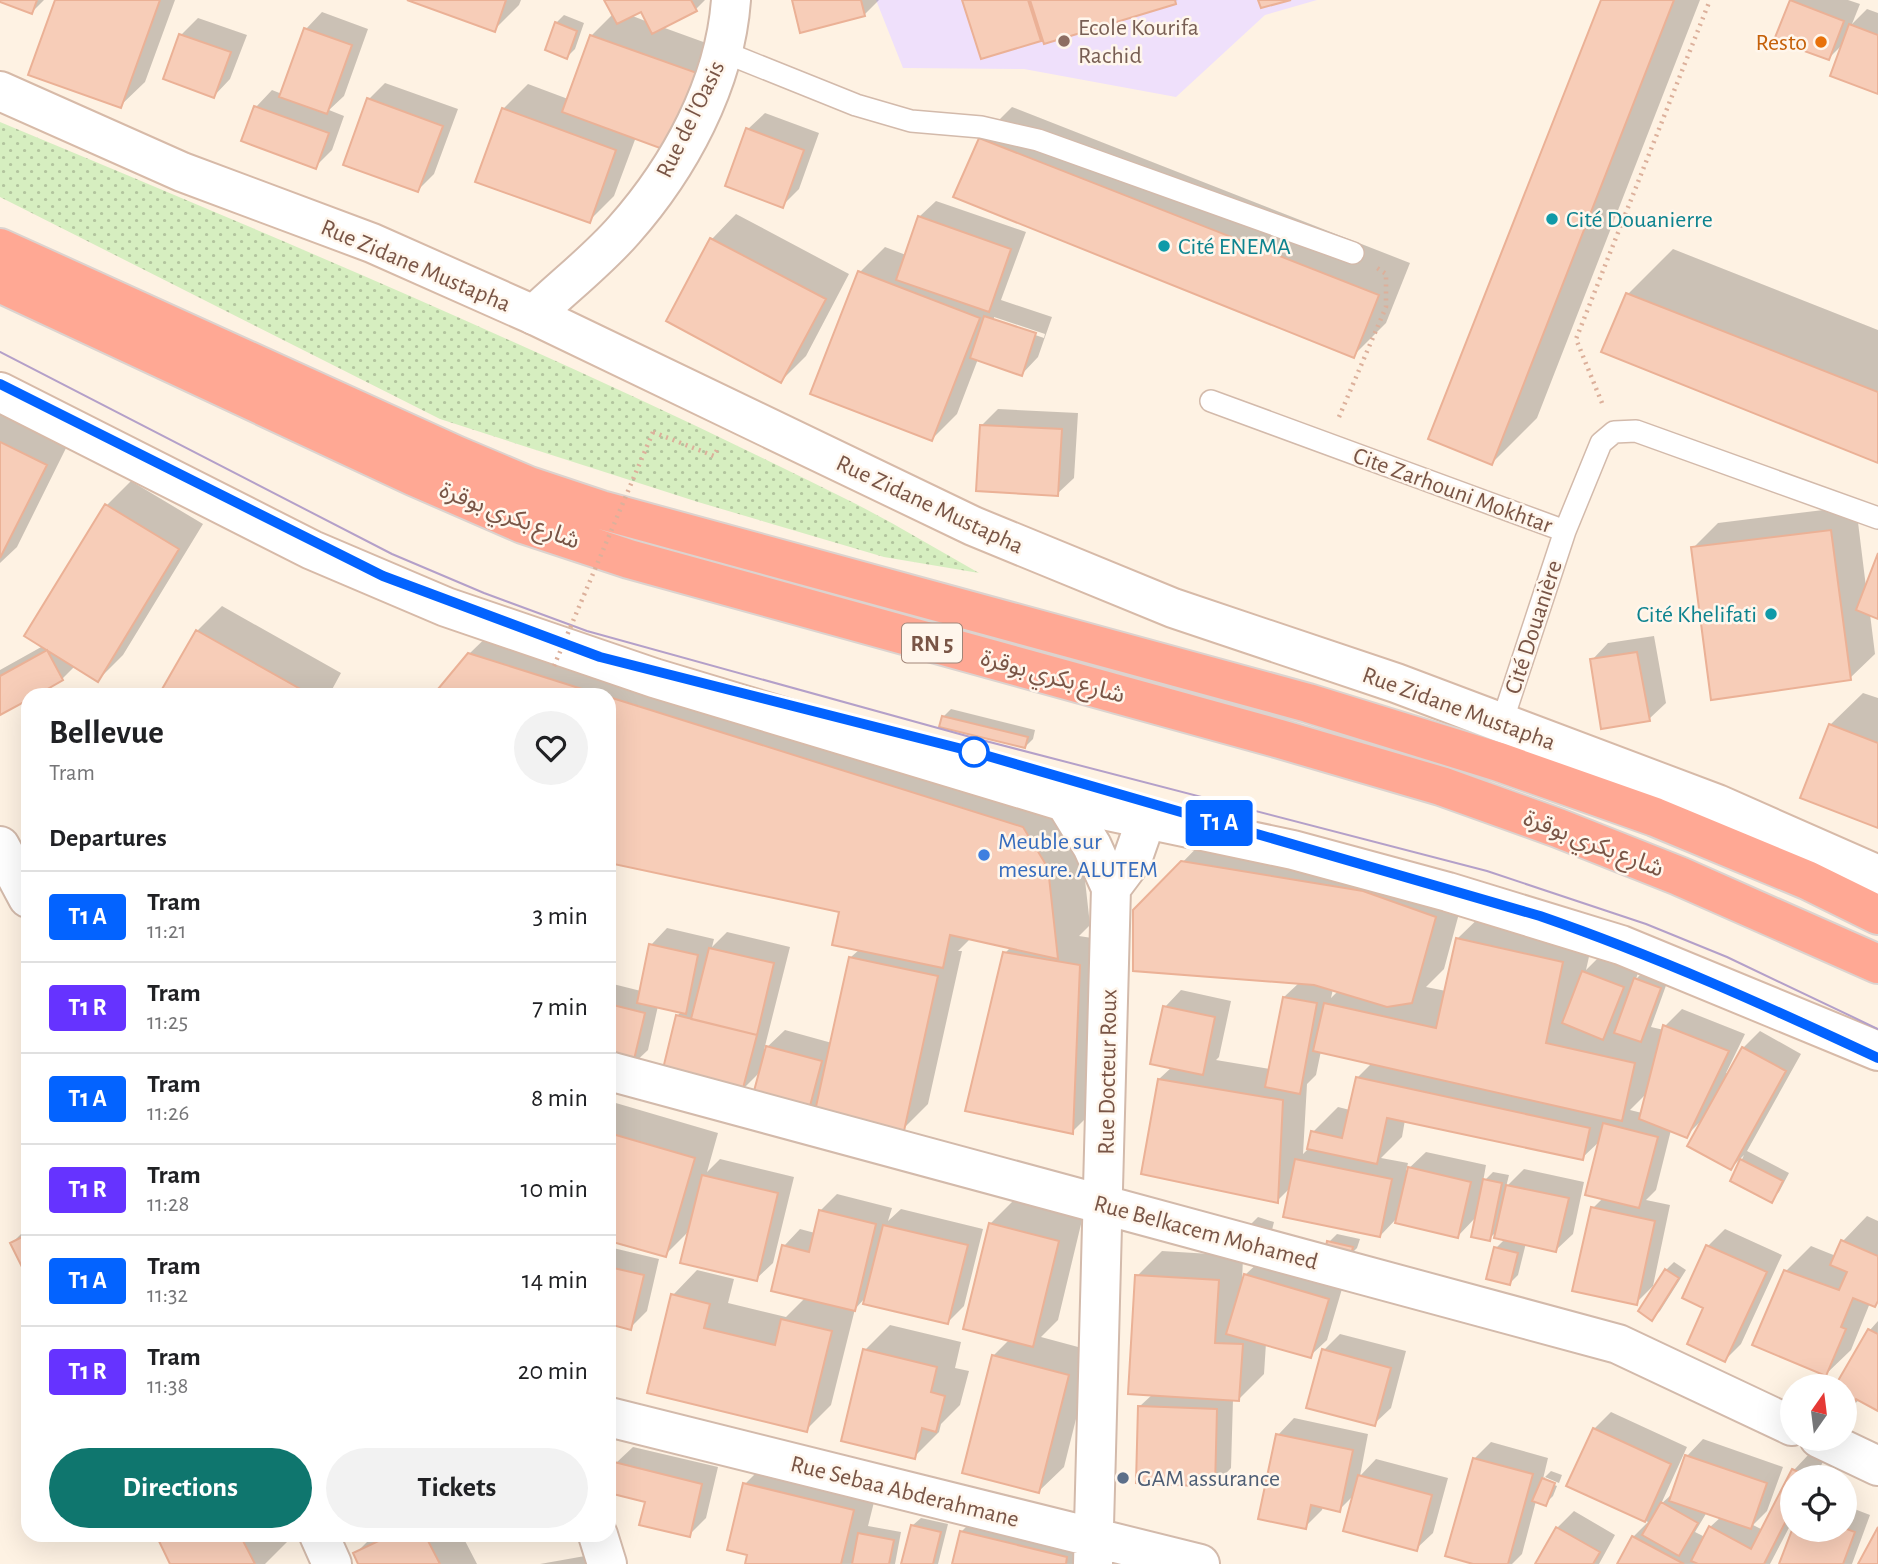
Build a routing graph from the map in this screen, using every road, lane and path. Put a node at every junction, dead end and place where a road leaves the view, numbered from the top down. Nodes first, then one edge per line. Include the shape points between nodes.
1 (731, 0) edge
2 (1710, 0) edge
3 (724, 52) junction
4 (0, 91) edge
5 (0, 248) edge
6 (1353, 253) joint
7 (0, 283) edge
8 (534, 315) junction
9 (0, 392) edge
10 (1211, 401) dead end
11 (1614, 432) junction
12 (1328, 444) junction
13 (714, 456) dead end
14 (1878, 518) edge
15 (1565, 531) junction
16 (554, 666) dead end
17 (1502, 722) junction
18 (1065, 802) junction
19 (1146, 820) junction
20 (0, 846) edge
21 (1878, 875) edge
22 (21, 885) edge
23 (1111, 888) junction
24 (1878, 915) edge
25 (1878, 964) edge
26 (1878, 1051) edge
27 (616, 1073) edge
28 (1104, 1205) junction
29 (616, 1419) edge
30 (1780, 1420) edge
31 (1846, 1451) edge
32 (1878, 1466) edge
33 (322, 1542) edge
34 (600, 1542) edge
35 (1093, 1551) edge
36 (332, 1564) edge
37 (607, 1564) edge
38 (1200, 1564) edge

1 - 3 street, Rue de l'Oasis
2 - 11 path via 1576,339
3 - 6 lane via 856,105 911,121 981,127 1038,140
3 - 8 street, Rue de l'Oasis via 694,124 650,198 623,232
4 - 8 street, Rue Zidane Mustapha via 182,172 372,243
5 - 24 highway, شارع بكري بوقرة / RN 5 via 529,486 615,514 1308,703 1499,762 1656,817
6 - 12 path via 1386,274 1387,307
7 - 25 highway, شارع بكري بوقرة / RN 5 via 523,524 629,559 1441,786 1679,876
8 - 17 street, Rue Zidane Mustapha via 973,526 1173,608
9 - 18 street via 312,551 446,607 653,678
10 - 12 lane, Cite Zarhouni Mokhtar
11 - 14 lane via 1636,431
11 - 15 lane, Cite Zarhouni Mokhtar via 1601,443
12 - 15 lane, Cite Zarhouni Mokhtar
13 - 16 path, bridge via 653,432
15 - 17 lane, Cité Douanière
17 - 21 street, Rue Zidane Mustapha via 1717,804
18 - 19 street
18 - 23 street, Rue Docteur Roux
19 - 23 street via 1132,860
19 - 26 street via 1370,870 1621,945
20 - 22 street
23 - 28 street, Rue Docteur Roux
27 - 28 street, Rue Belkacem Mohamed
28 - 30 street, Rue Belkacem Mohamed via 1618,1344
28 - 35 street, Rue Docteur Roux
29 - 35 street, Rue Sebaa Abderahmane
31 - 32 street
33 - 36 street
34 - 37 street
35 - 38 street, Rue Sebaa Abderahmane

